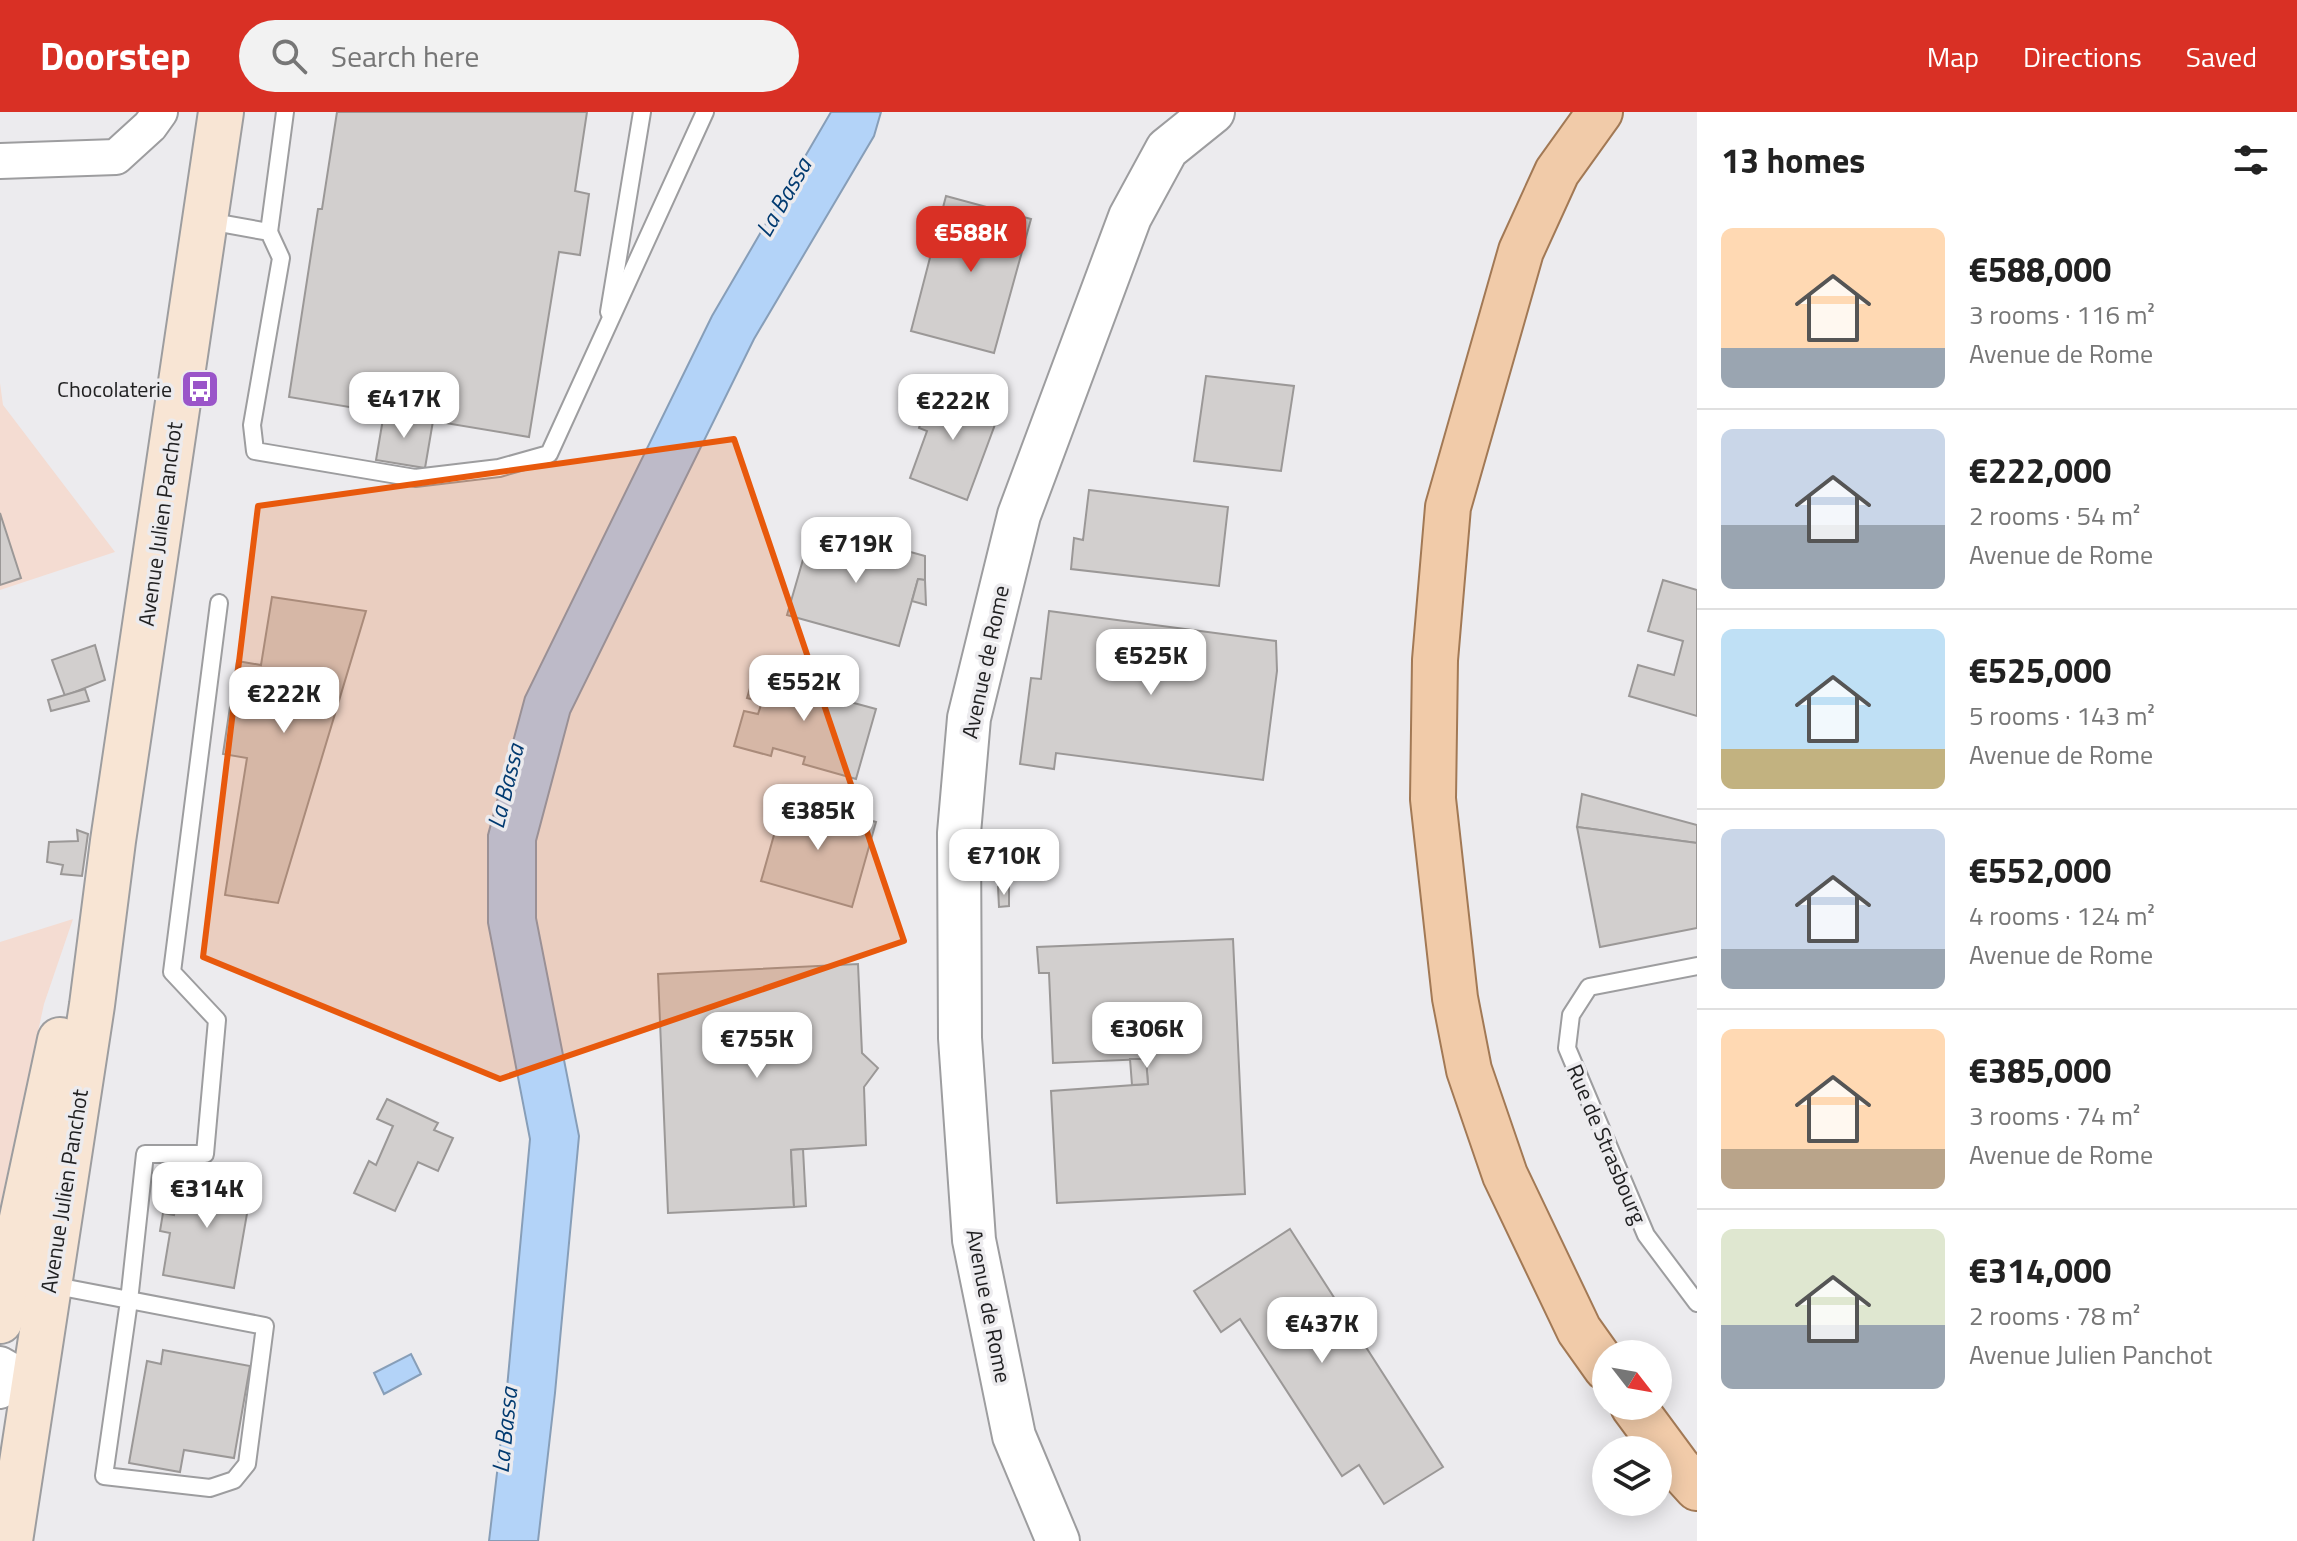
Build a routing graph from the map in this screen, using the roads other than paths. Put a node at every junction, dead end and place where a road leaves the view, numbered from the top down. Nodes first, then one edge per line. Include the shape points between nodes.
1 (160, 112) edge
2 (221, 112) edge
3 (285, 112) edge
4 (642, 112) edge
5 (705, 112) edge
6 (1213, 112) edge
7 (1600, 112) edge
8 (0, 161) edge
9 (205, 221) junction
10 (269, 232) junction
11 (606, 333) junction
12 (219, 603) dead end
13 (113, 841) junction
14 (1697, 966) edge
15 (1505, 1175) junction
16 (27, 1295) edge
17 (129, 1301) junction
18 (1697, 1303) edge
19 (1606, 1340) edge
20 (1592, 1348) edge
21 (5, 1376) edge
22 (1643, 1420) edge
23 (1666, 1420) edge
24 (1697, 1455) edge
25 (1697, 1488) edge
26 (17, 1498) junction
27 (10, 1541) edge
28 (1058, 1541) edge

1 - 8 street via 116,157
2 - 9 main road, Avenue Julien Panchot
3 - 10 lane
4 - 11 lane
5 - 11 lane
6 - 28 street, Avenue de Rome via 1167,149 1130,217 1019,515 969,718 959,833 960,1022 974,1240 1014,1436
7 - 15 main road via 1557,172 1521,251 1448,507 1435,660 1433,799 1463,1041
9 - 10 lane
9 - 13 main road, Avenue Julien Panchot
10 - 11 lane via 281,258 252,425 255,451 415,478 499,468 549,454
12 - 17 lane via 172,972 217,1020 205,1154 145,1154
13 - 16 main road, Avenue Julien Panchot via 92,1005
13 - 16 main road, Avenue Julien Panchot via 37,1143
14 - 18 lane, Rue de Strasbourg via 1589,987 1571,1015 1567,1048 1646,1235
15 - 19 street
15 - 20 main road
16 - 17 lane
16 - 21 street
16 - 26 main road, Avenue Julien Panchot
17 - 17 lane via 265,1326 247,1464 234,1480 210,1488 104,1476
21 - 26 street
22 - 25 main road
23 - 24 street
26 - 27 main road, Avenue Julien Panchot

